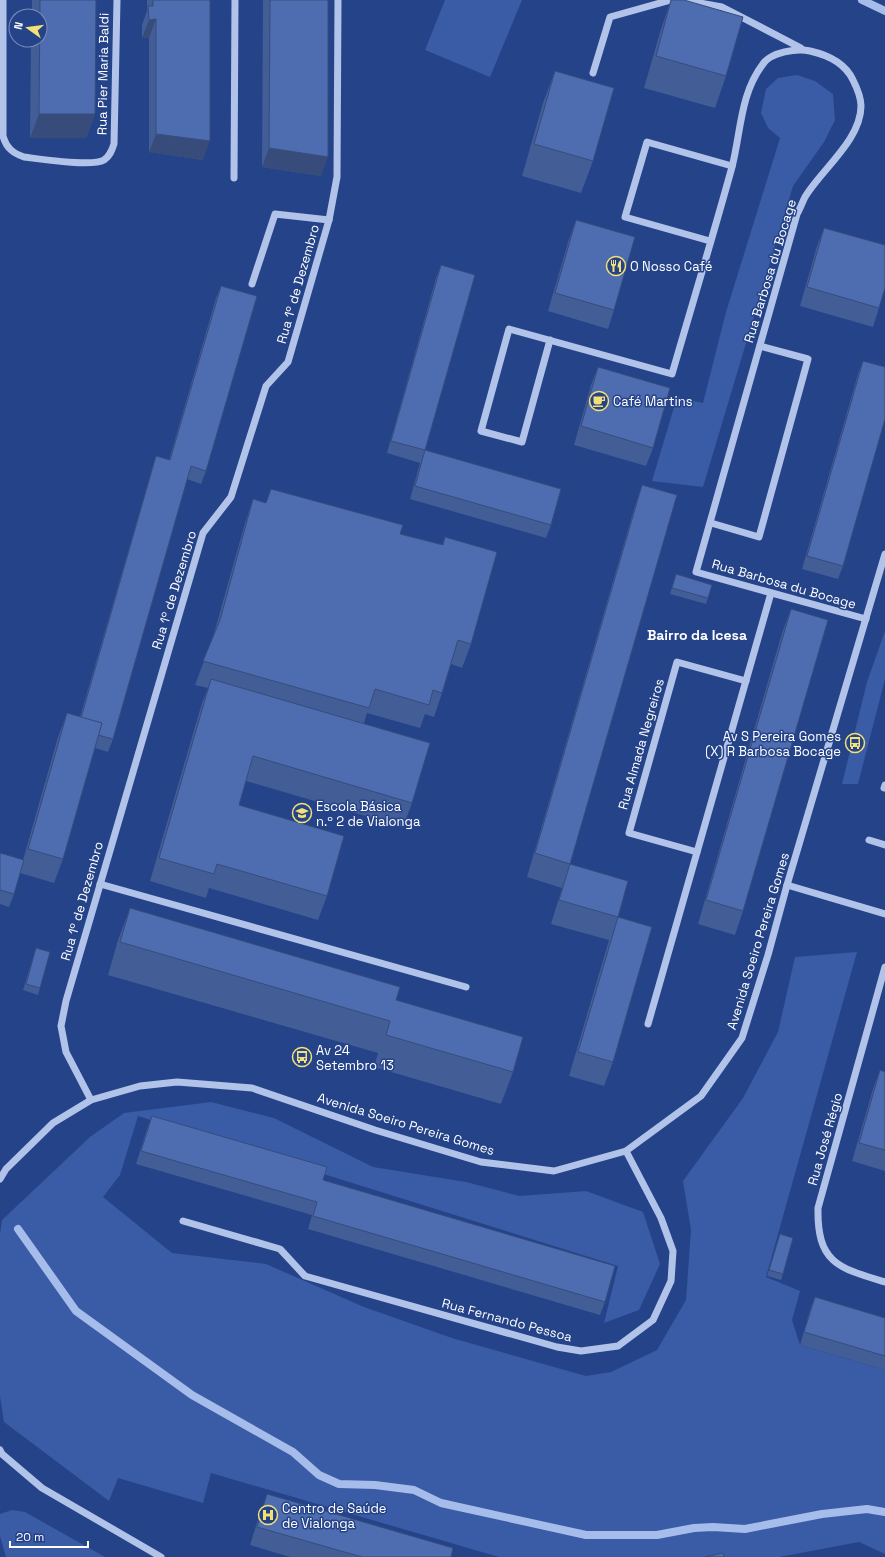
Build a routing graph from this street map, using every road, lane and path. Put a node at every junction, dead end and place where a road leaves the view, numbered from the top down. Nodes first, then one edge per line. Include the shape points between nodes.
1 (3, 0) edge
2 (117, 0) edge
3 (235, 0) edge
4 (338, 0) edge
5 (671, 0) edge
6 (683, 0) edge
7 (801, 48) junction
8 (593, 73) dead end
9 (732, 166) junction
10 (234, 178) dead end
11 (329, 220) junction
12 (710, 241) junction
13 (252, 284) dead end
14 (550, 340) junction
15 (760, 346) junction
16 (711, 524) junction
17 (885, 554) edge
18 (771, 593) junction
19 (866, 620) junction
20 (746, 681) junction
21 (869, 840) dead end
22 (885, 845) edge
23 (697, 852) junction
24 (100, 884) junction
25 (787, 885) junction
26 (885, 914) edge
27 (885, 967) edge
28 (466, 987) dead end
29 (648, 1024) dead end
30 (91, 1100) junction
31 (626, 1151) junction
32 (0, 1179) edge
33 (183, 1221) dead end
34 (885, 1282) edge
35 (1, 1454) edge
36 (161, 1557) edge

1 - 2 street, Rua Pier Maria Baldi via 5,144 16,154 24,157 91,163 104,159 114,144
3 - 10 street
4 - 11 street, Rua 1º de Dezembro via 337,177
5 - 8 street via 610,17
6 - 7 street via 722,6
7 - 9 street, Rua Barbosa du Bocage via 782,52 764,62 753,77 746,96
7 - 15 street, Rua Barbosa du Bocage via 836,60 849,72 858,90 861,106 858,122 850,139 805,197 797,214
9 - 12 street, Rua Barbosa du Bocage
9 - 12 street via 647,142 625,217
11 - 13 street via 275,214
11 - 24 street, Rua 1º de Dezembro via 288,362 266,386 231,497 203,533
12 - 14 street, Rua Barbosa du Bocage via 672,374
14 - 14 street via 509,329 481,431 522,442
15 - 16 street, Rua Barbosa du Bocage
15 - 16 street via 808,359 759,537
16 - 18 street, Rua Barbosa du Bocage via 696,572
17 - 19 street, Avenida Soeiro Pereira Gomes
18 - 19 street, Rua Barbosa du Bocage
18 - 20 street
19 - 25 street, Avenida Soeiro Pereira Gomes
20 - 23 street
20 - 23 street, Rua Almada Negreiros via 678,662 673,677 629,833
21 - 22 street
23 - 29 street
24 - 28 street
24 - 30 street, Rua 1º de Dezembro via 66,1001 62,1026 66,1052
25 - 26 street
25 - 31 street, Avenida Soeiro Pereira Gomes via 742,1038 701,1096
27 - 34 street, Rua José Régio via 818,1208 818,1229 822,1246 833,1260 848,1270
30 - 31 street, Avenida Soeiro Pereira Gomes via 140,1086 177,1082 252,1088 375,1130 481,1162 554,1171
30 - 32 street, Avenida Soeiro Pereira Gomes via 53,1122 6,1169
31 - 33 street, Rua Fernando Pessoa via 661,1218 673,1251 671,1280 652,1320 618,1346 581,1351 558,1347 305,1276 280,1249
35 - 36 street via 42,1488

